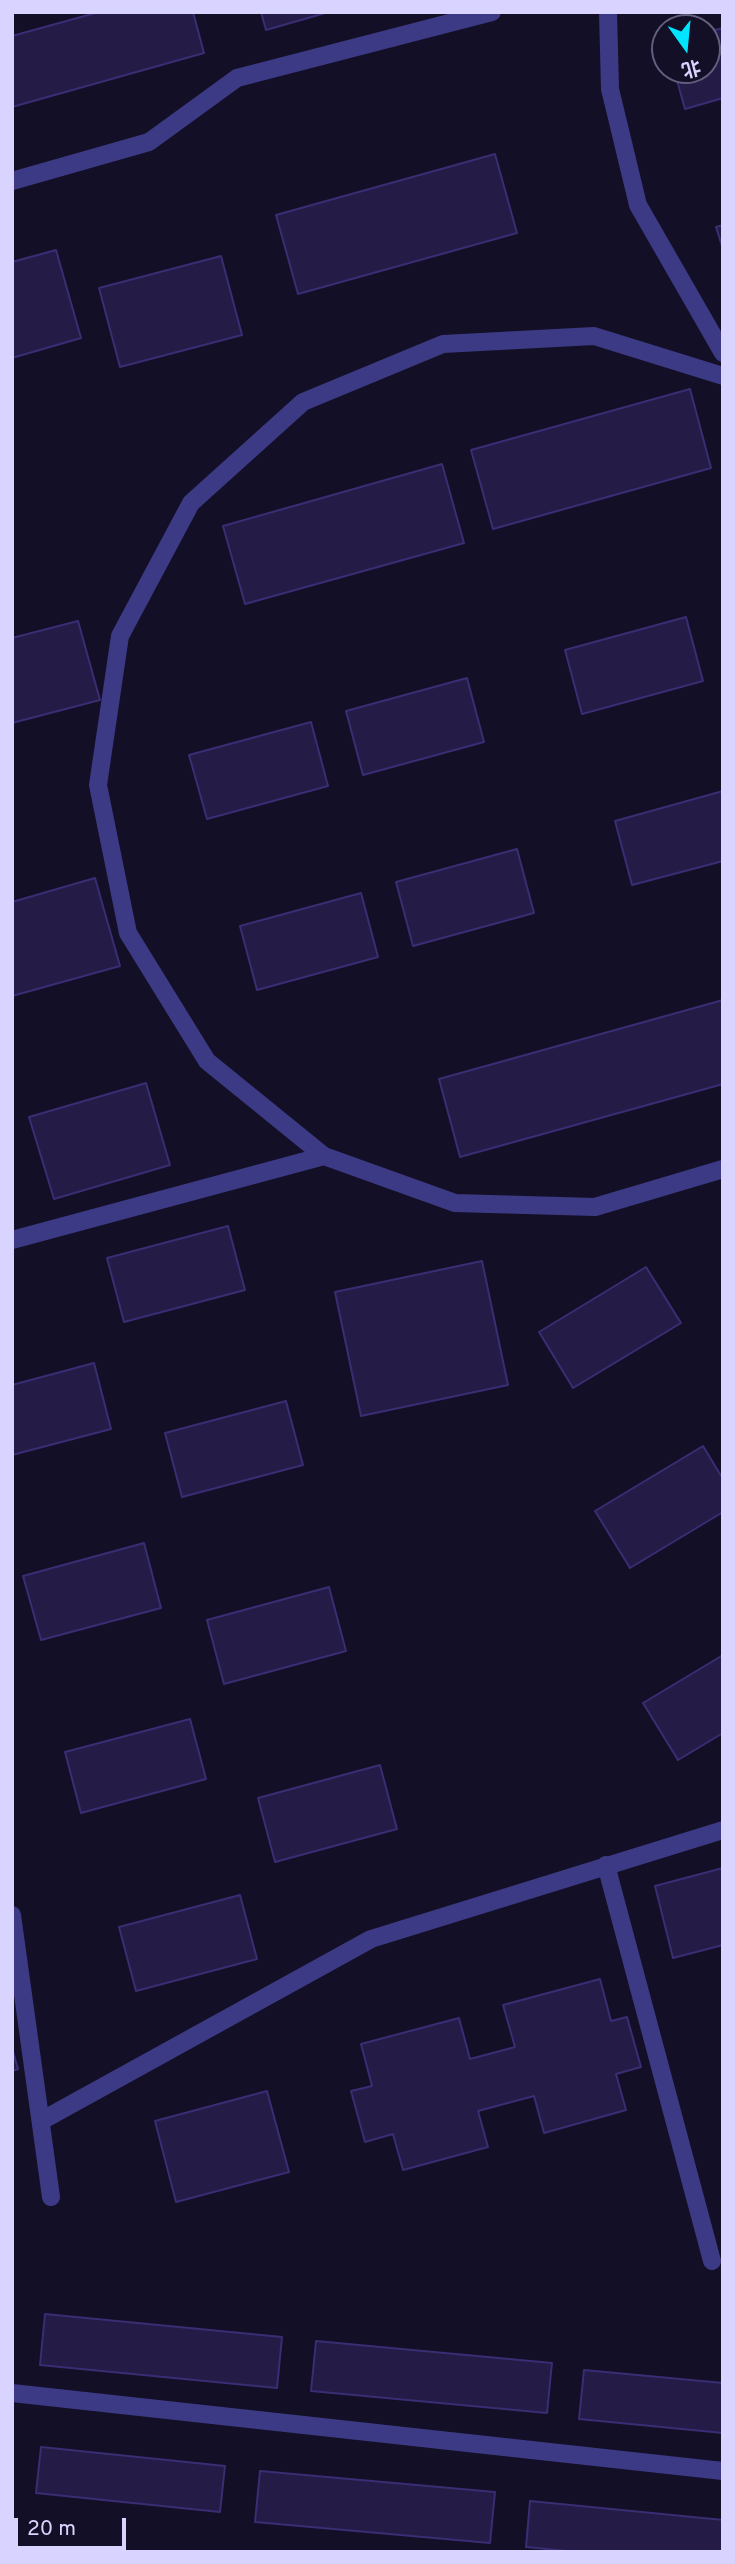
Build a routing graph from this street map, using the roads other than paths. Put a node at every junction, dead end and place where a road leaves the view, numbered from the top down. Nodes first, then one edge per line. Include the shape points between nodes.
1 (492, 12) edge
2 (608, 12) edge
3 (12, 181) edge
4 (723, 353) edge
5 (723, 376) edge
6 (324, 1156) junction
7 (723, 1169) edge
8 (12, 1240) edge
9 (723, 1830) edge
10 (606, 1865) junction
11 (12, 1915) edge
12 (41, 2121) junction
13 (51, 2197) dead end
14 (712, 2261) dead end
15 (13, 2393) edge
16 (12, 2402) edge
17 (723, 2471) edge

1 - 3 lane via 237,78 149,142
2 - 4 lane via 610,89 638,205
5 - 6 lane via 594,336 443,344 303,401 191,503 120,636 98,785 128,933 207,1061
6 - 7 lane via 455,1203 595,1207
6 - 8 lane
9 - 10 lane
10 - 12 lane via 371,1939
10 - 14 lane
11 - 12 lane
12 - 13 lane
15 - 16 lane
15 - 17 lane

